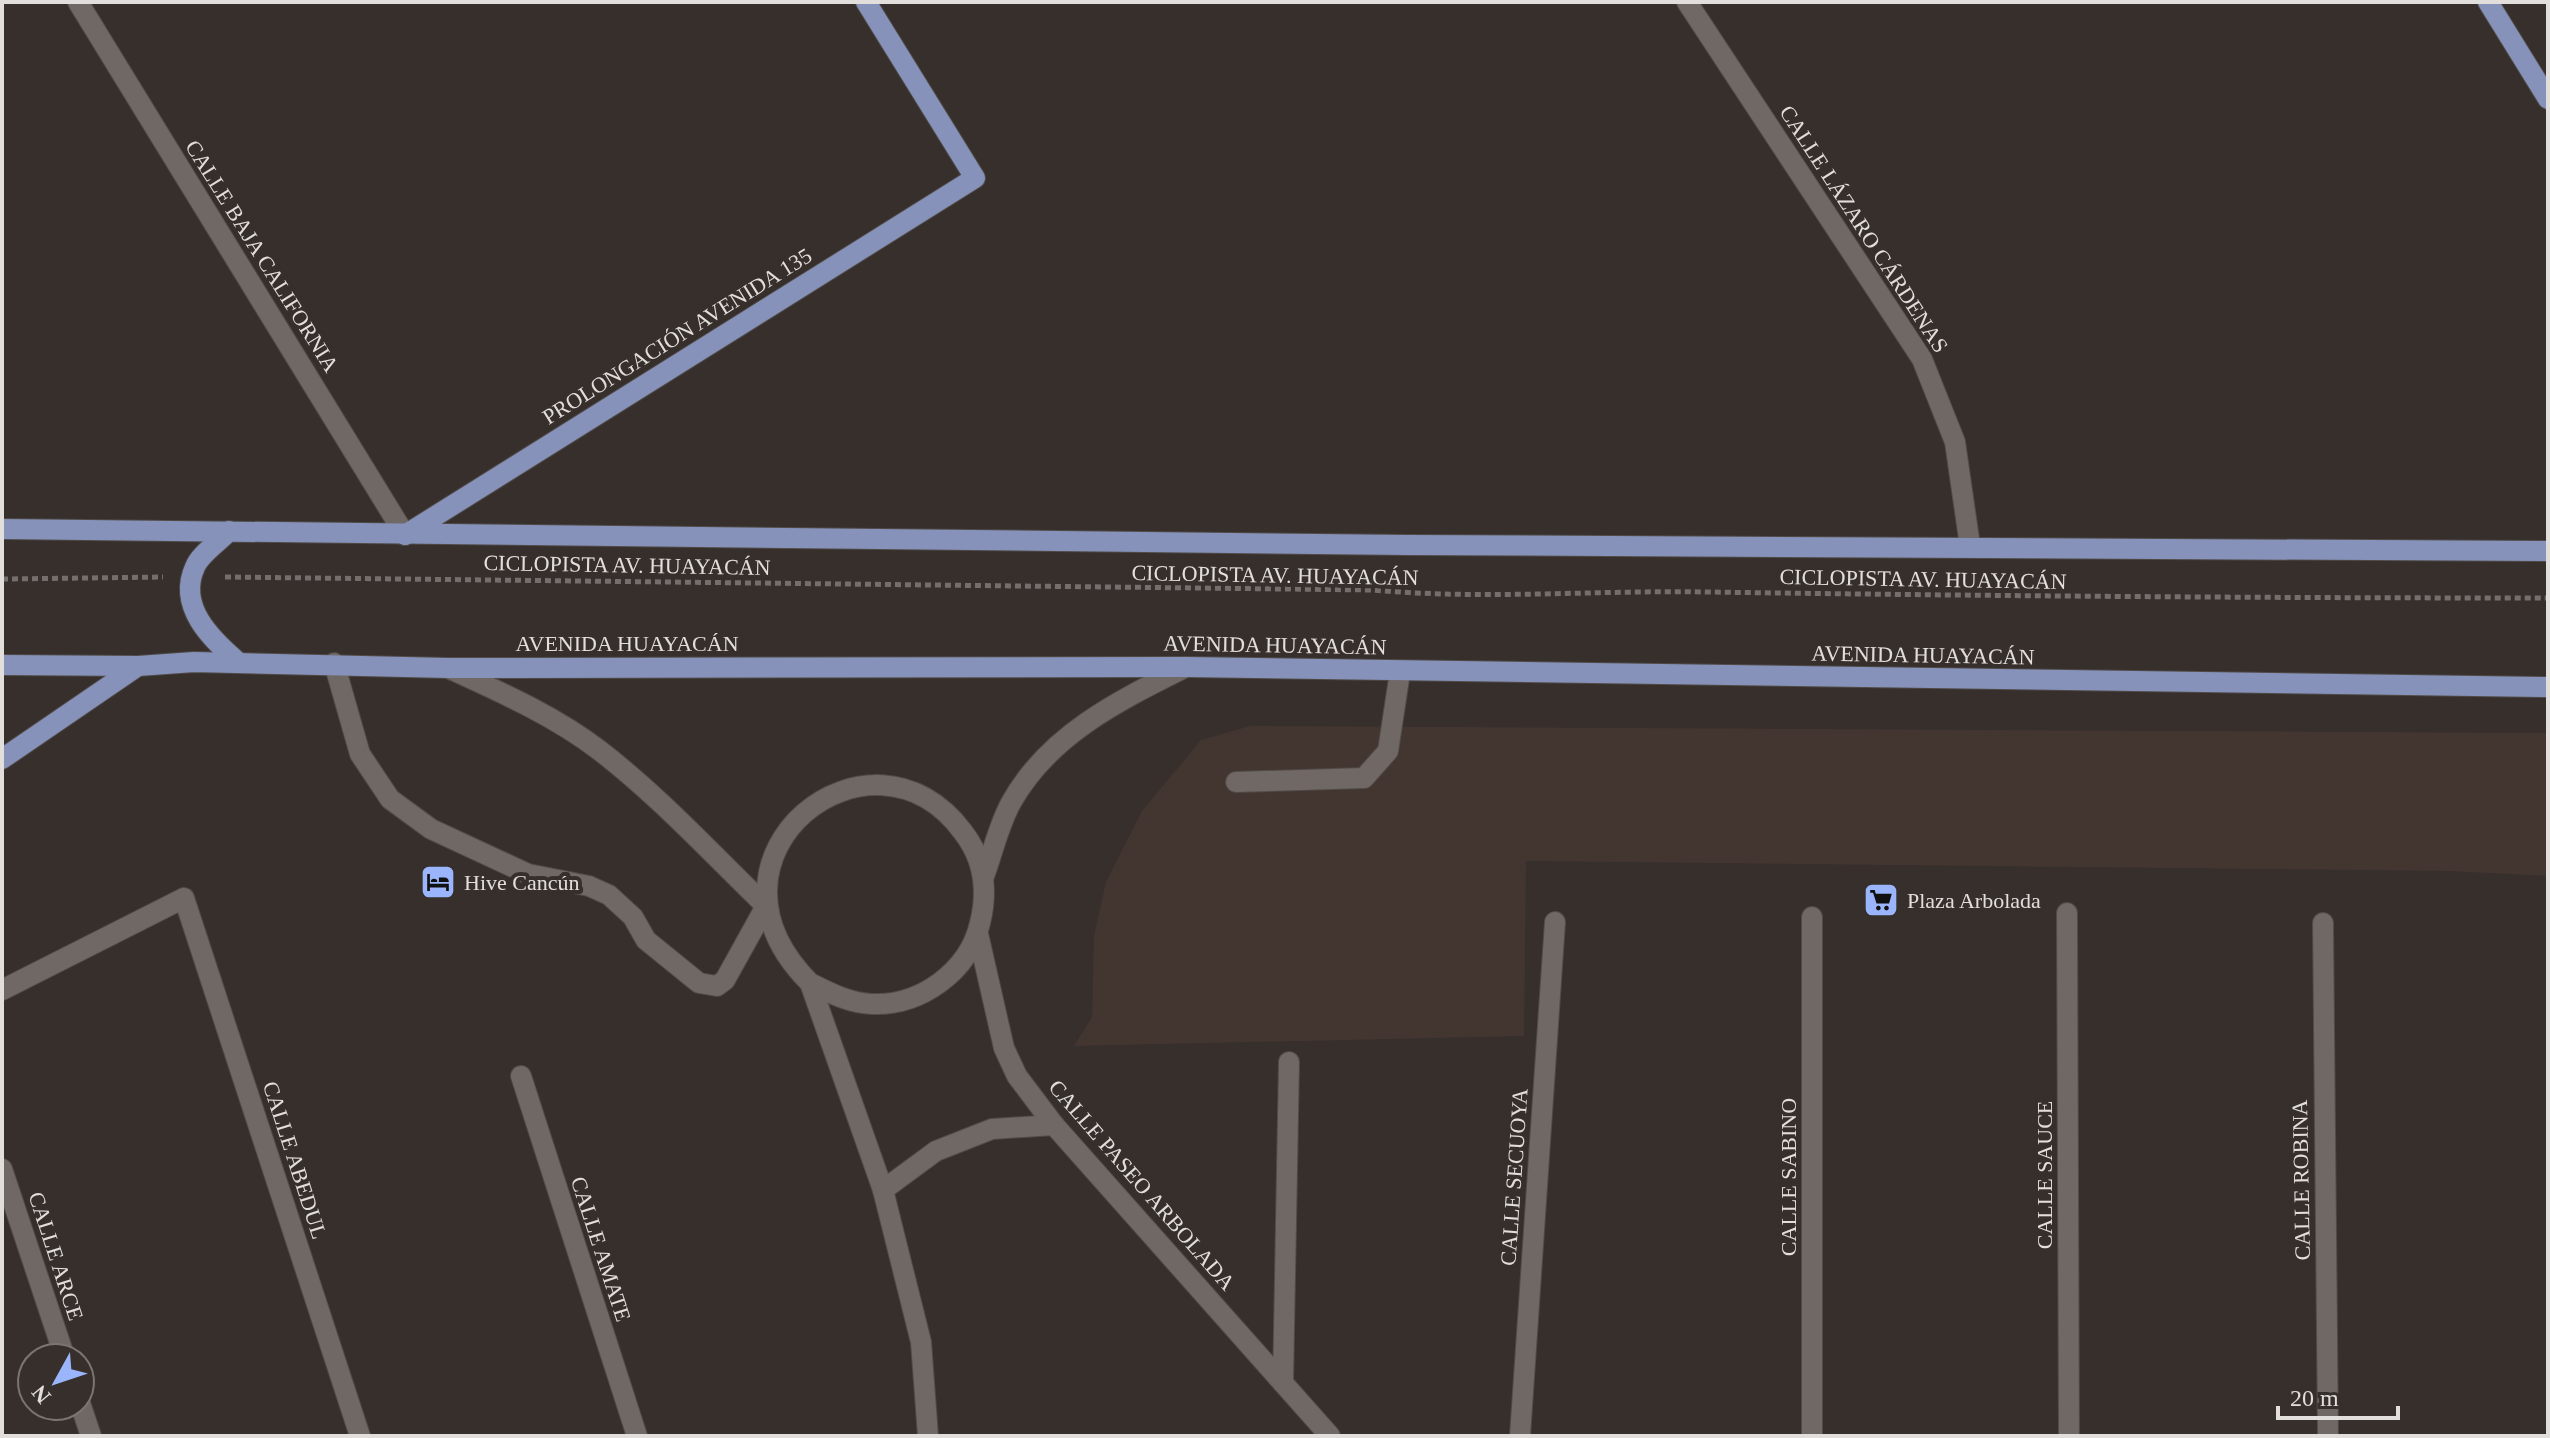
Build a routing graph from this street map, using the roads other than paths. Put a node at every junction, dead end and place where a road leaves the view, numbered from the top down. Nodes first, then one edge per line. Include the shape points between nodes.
1 (78, 2) edge
2 (866, 2) edge
3 (1687, 2) edge
4 (2488, 2) edge
5 (2548, 99) edge
6 (2, 529) edge
7 (229, 531) junction
8 (405, 535) junction
9 (1970, 546) junction
10 (2548, 551) edge
11 (238, 662) junction
12 (334, 663) junction
13 (2, 665) edge
14 (138, 666) junction
15 (1186, 667) junction
16 (448, 668) junction
17 (1400, 672) junction
18 (2548, 687) edge
19 (2, 759) edge
20 (1236, 782) dead end
21 (984, 876) junction
22 (766, 906) junction
23 (2067, 913) dead end
24 (1812, 917) dead end
25 (1555, 922) dead end
26 (2323, 923) dead end
27 (978, 934) junction
28 (810, 983) junction
29 (2, 990) edge
30 (1289, 1062) dead end
31 (521, 1076) dead end
32 (1054, 1125) junction
33 (2, 1169) edge
34 (883, 1190) junction
35 (60, 1342) edge
36 (1283, 1383) junction
37 (360, 1436) edge
38 (637, 1436) edge
39 (928, 1436) edge
40 (1330, 1436) edge
41 (1520, 1436) edge
42 (1812, 1436) edge
43 (2069, 1436) edge
44 (2328, 1436) edge

1 - 8 street, CALLE BAJA CALIFORNIA
2 - 8 main road, PROLONGACIÓN AVENIDA 135 via 975,178
3 - 9 street, CALLE LÁZARO CÁRDENAS via 1922,359 1955,442
4 - 5 main road
6 - 7 main road
7 - 8 main road
7 - 11 main road via 195,565 189,587 197,617 212,640
8 - 9 main road
9 - 10 main road
11 - 12 main road, AVENIDA HUAYACÁN
11 - 14 main road, AVENIDA HUAYACÁN
12 - 16 main road, AVENIDA HUAYACÁN
12 - 22 street via 360,754 390,799 431,829 528,874 609,895 633,917 646,940 699,983 717,986 725,980
13 - 14 main road, AVENIDA HUAYACÁN
14 - 19 main road
15 - 16 main road, AVENIDA HUAYACÁN
15 - 17 main road, AVENIDA HUAYACÁN
15 - 21 street via 1112,704 1055,746 1012,801
16 - 22 street via 535,709 597,748 654,795
17 - 18 main road, AVENIDA HUAYACÁN
17 - 20 street via 1388,751 1364,778
21 - 22 street via 966,835 925,797 894,786 860,786 828,796 800,814 780,840 768,872
21 - 27 street
22 - 28 street via 774,935
23 - 43 street, CALLE SAUCE
24 - 42 street, CALLE SABINO
25 - 41 street, CALLE SECUOYA
26 - 44 street, CALLE ROBINA
27 - 28 street via 945,979 907,1000 862,1002
27 - 32 street, CALLE PASEO ARBOLADA via 1004,1048 1017,1076
28 - 34 street
29 - 37 street, CALLE ABEDUL via 184,898
30 - 36 street
31 - 38 street, CALLE AMATE
32 - 34 street via 992,1129 936,1151
32 - 36 street, CALLE PASEO ARBOLADA
33 - 35 street, CALLE ARCE
34 - 39 street via 921,1342
36 - 40 street, CALLE PASEO ARBOLADA

